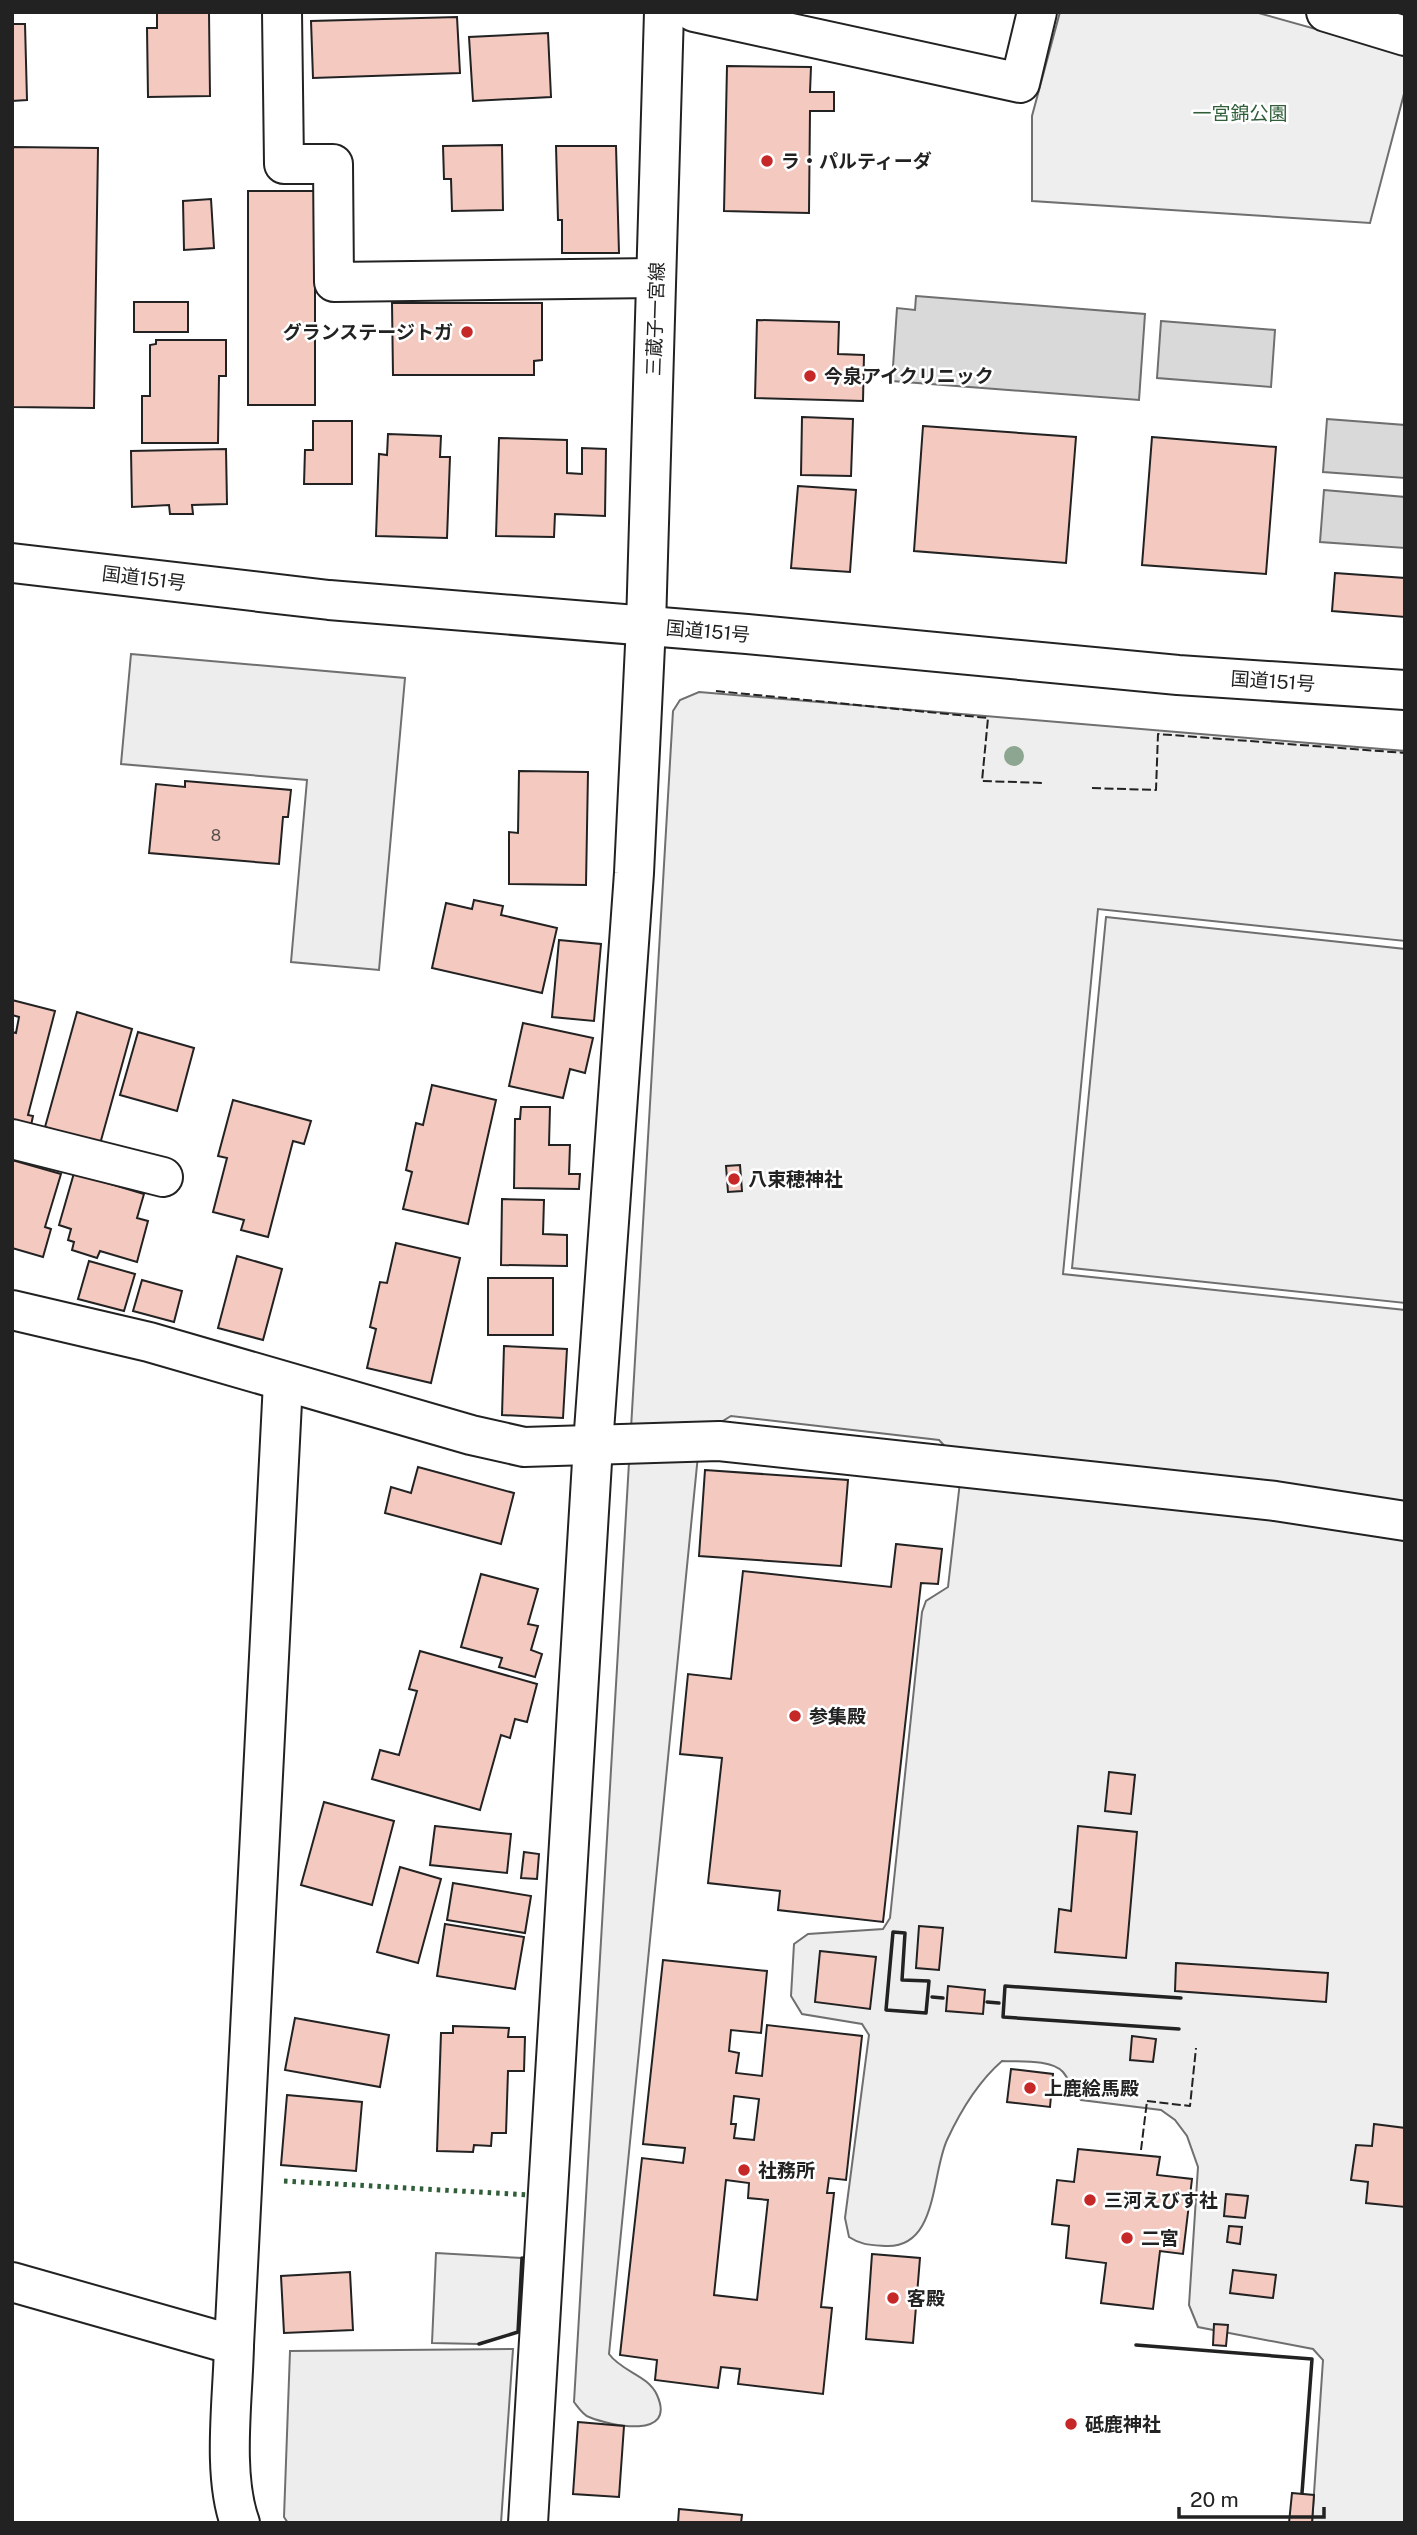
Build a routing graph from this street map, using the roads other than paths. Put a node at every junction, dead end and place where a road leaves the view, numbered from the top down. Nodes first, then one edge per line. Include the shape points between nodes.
1 (282, 12) edge
2 (664, 12) edge
3 (694, 12) edge
4 (1037, 12) edge
5 (1326, 12) edge
6 (1405, 36) edge
7 (656, 278) junction
8 (12, 563) edge
9 (646, 625) junction
10 (1405, 690) edge
11 (12, 1139) edge
12 (163, 1177) dead end
13 (12, 1310) edge
14 (283, 1382) junction
15 (593, 1445) junction
16 (1405, 1521) edge
17 (12, 2282) edge
18 (234, 2345) junction
19 (240, 2523) edge
20 (528, 2523) edge

1 - 7 main road via 284,164 333,164 334,282
2 - 7 main road, 三蔵子一宮線
3 - 4 main road via 1020,83
5 - 6 main road
7 - 9 main road, 三蔵子一宮線
8 - 9 main road, 国道151号 via 329,600
9 - 10 main road, 国道151号 via 1178,675
9 - 15 main road, 三蔵子一宮線
11 - 12 main road
13 - 14 main road via 149,1342
14 - 15 main road via 524,1447
14 - 18 main road
15 - 16 main road via 719,1441 1261,1499
15 - 20 main road, 三蔵子一宮線
17 - 18 main road
18 - 19 main road via 232,2465

